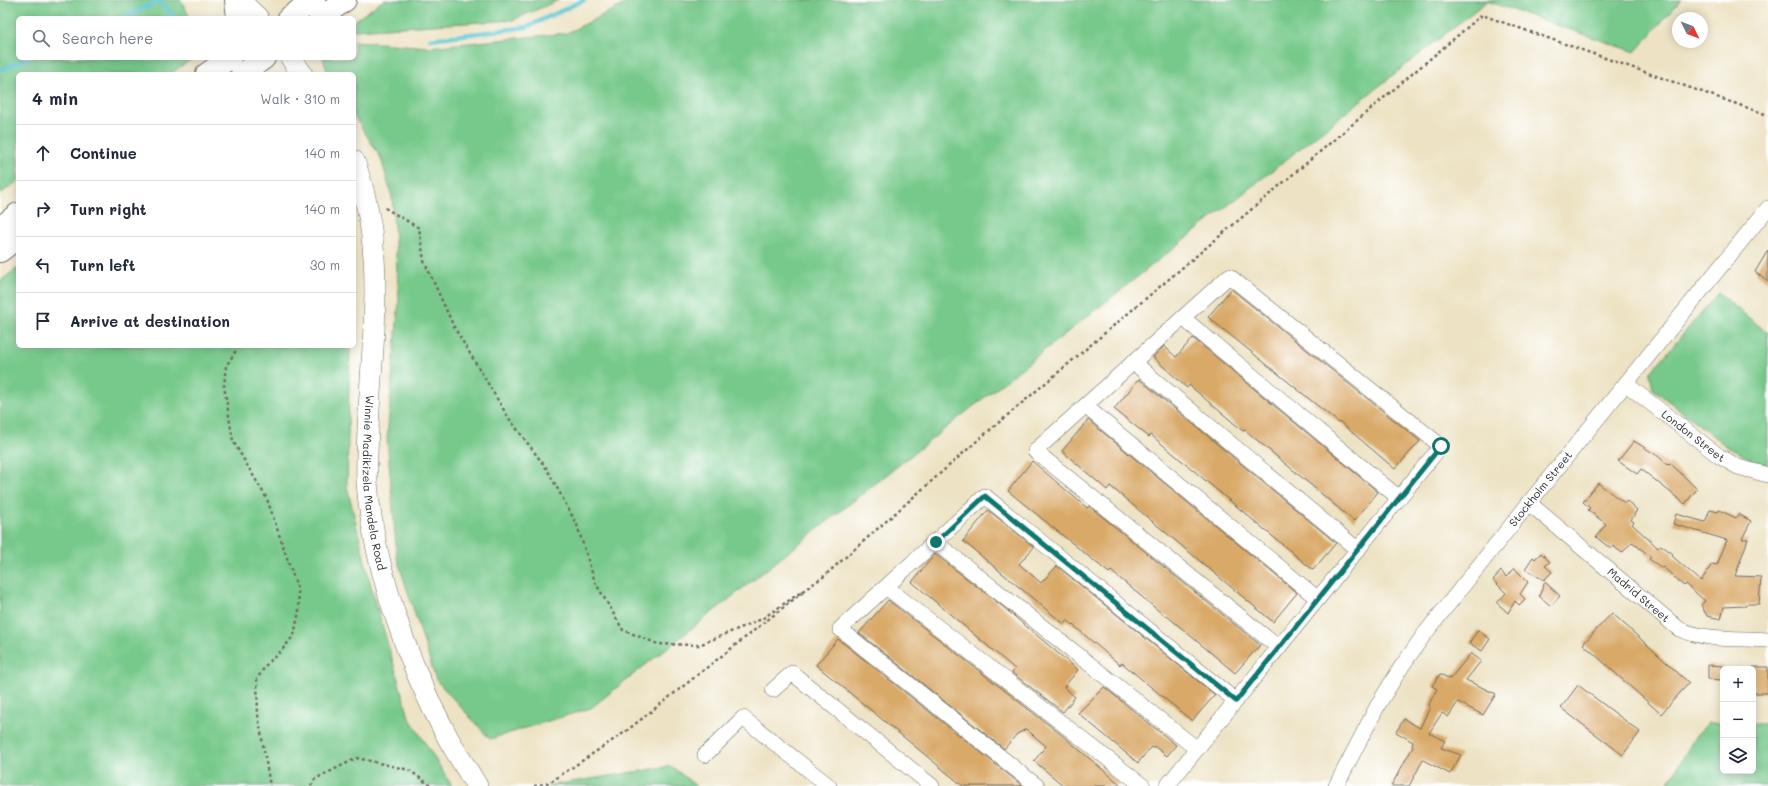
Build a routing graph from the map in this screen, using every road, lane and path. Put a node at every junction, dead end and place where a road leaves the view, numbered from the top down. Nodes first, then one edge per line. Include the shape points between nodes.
1 (236, 0) edge
2 (239, 0) edge
3 (314, 0) edge
4 (345, 0) edge
5 (238, 16) edge
6 (256, 16) edge
7 (292, 16) edge
8 (323, 16) edge
9 (261, 60) edge
10 (292, 60) edge
11 (245, 72) edge
12 (301, 72) edge
13 (1768, 115) edge
14 (356, 167) edge
15 (366, 197) junction
16 (1768, 208) edge
17 (16, 216) edge
18 (0, 228) edge
19 (16, 239) edge
20 (0, 251) edge
21 (1183, 318) junction
22 (238, 348) edge
23 (1134, 362) junction
24 (1626, 384) junction
25 (1085, 406) junction
26 (1768, 475) edge
27 (1399, 498) junction
28 (1529, 503) junction
29 (936, 542) junction
30 (1358, 550) junction
31 (823, 577) junction
32 (886, 587) junction
33 (1318, 599) junction
34 (1768, 640) edge
35 (1279, 648) junction
36 (773, 690) dead end
37 (1236, 701) junction
38 (1197, 749) junction
39 (705, 755) dead end
40 (270, 786) edge
41 (311, 786) edge
42 (431, 786) edge
43 (477, 786) edge
44 (534, 786) edge
45 (829, 786) edge
46 (932, 786) edge
47 (1037, 786) edge
48 (1143, 786) edge
49 (1168, 786) edge
50 (1336, 786) edge

1 - 5 main road
2 - 6 main road
3 - 7 main road
4 - 8 main road
9 - 11 main road
10 - 12 main road
13 - 31 path via 1482,15 978,440
14 - 15 main road, Winnie Madikizela Mandela Road
15 - 31 path via 418,228 424,261 454,327 508,417 547,469 577,525 595,582 623,630 658,644 699,645 762,619
15 - 43 main road, Winnie Madikizela Mandela Road via 375,267 367,482 381,568 410,656 447,735
16 - 24 street, Stockholm Street
17 - 18 main road
19 - 20 main road
21 - 23 street
21 - 27 street
21 - 27 street via 1229,276 1441,446
22 - 40 path via 226,366 224,386 233,440 267,499 298,590 299,611 294,635 266,665 257,679 258,715
23 - 25 street
23 - 30 street
24 - 26 street, London Street via 1719,456 1738,467
24 - 28 street, Stockholm Street
25 - 33 street
25 - 35 street via 1035,451
27 - 30 street
28 - 34 street, Madrid Street via 1679,630 1710,637
28 - 50 street, Stockholm Street via 1402,666 1379,703
29 - 32 street
29 - 37 street via 985,496
29 - 38 street
30 - 33 street
31 - 44 path via 625,732 549,783
32 - 47 street via 840,629
32 - 48 street
33 - 35 street
35 - 37 street
36 - 46 street via 792,673
37 - 38 street
38 - 49 street
39 - 45 street via 743,718
41 - 42 path via 315,779 357,758 409,770

